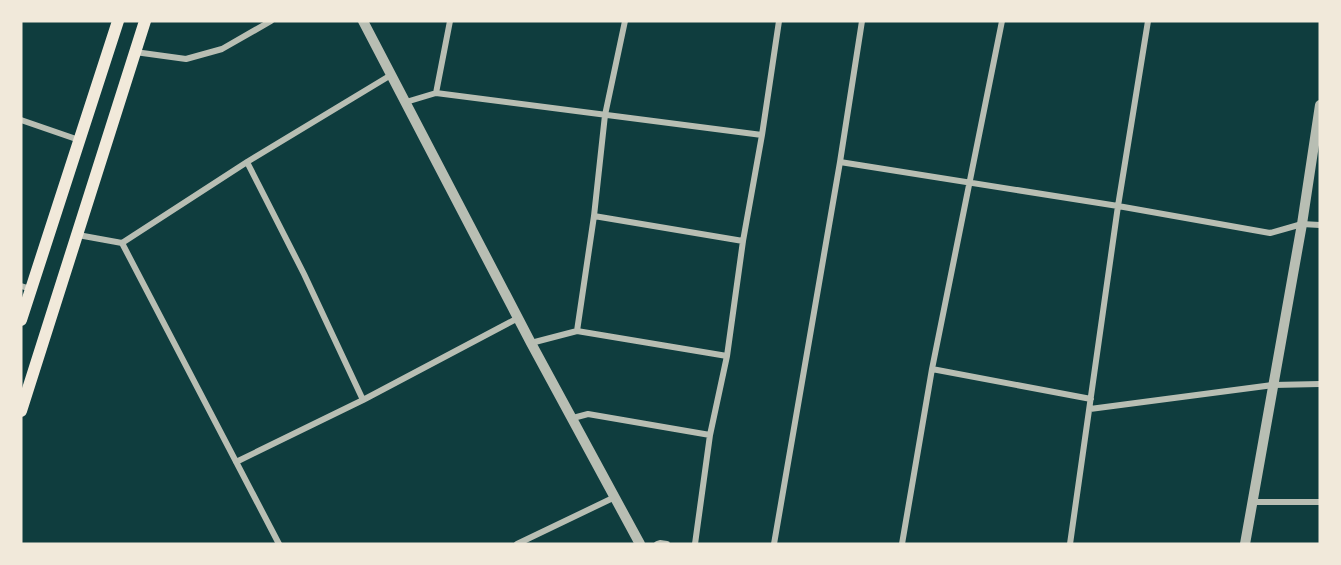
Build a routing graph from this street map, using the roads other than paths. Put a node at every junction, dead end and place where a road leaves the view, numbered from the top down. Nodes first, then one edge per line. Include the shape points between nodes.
1 (118, 21) edge
2 (145, 21) edge
3 (271, 21) edge
4 (363, 21) edge
5 (450, 21) edge
6 (625, 21) edge
7 (779, 21) edge
8 (862, 21) edge
9 (1002, 21) edge
10 (1148, 21) edge
11 (135, 52) junction
12 (390, 75) junction
13 (436, 93) junction
14 (406, 102) junction
15 (1320, 105) edge
16 (605, 115) junction
17 (21, 120) edge
18 (762, 135) junction
19 (80, 140) junction
20 (248, 162) junction
21 (840, 162) junction
22 (969, 183) junction
23 (1118, 206) junction
24 (594, 216) junction
25 (1302, 224) junction
26 (1320, 225) edge
27 (78, 235) junction
28 (743, 241) junction
29 (122, 243) junction
30 (26, 287) edge
31 (518, 318) junction
32 (21, 320) edge
33 (577, 331) junction
34 (531, 343) junction
35 (727, 356) junction
36 (933, 369) junction
37 (1320, 384) edge
38 (1273, 386) junction
39 (1091, 399) junction
40 (363, 400) junction
41 (1090, 409) junction
42 (21, 411) edge
43 (573, 418) junction
44 (710, 435) junction
45 (236, 462) junction
46 (615, 497) junction
47 (1253, 502) junction
48 (1320, 502) edge
49 (279, 544) edge
50 (517, 544) edge
51 (640, 544) edge
52 (657, 544) edge
53 (667, 544) edge
54 (694, 544) edge
55 (774, 544) edge
56 (902, 544) edge
57 (1070, 544) edge
58 (1245, 544) edge

1 - 19 main road
2 - 11 main road
3 - 11 street via 222,49 186,59
4 - 12 street
5 - 13 street
6 - 16 street
7 - 18 street
8 - 21 street
9 - 22 street
10 - 23 street
11 - 27 main road
12 - 14 street
12 - 20 street
13 - 14 street
13 - 16 street
14 - 31 street
15 - 25 street
16 - 18 street
16 - 24 street
17 - 19 street
18 - 28 street
19 - 30 main road
20 - 29 street
20 - 40 street
21 - 22 street
21 - 55 street
22 - 23 street
22 - 36 street
23 - 25 street via 1270,233
23 - 39 street
24 - 28 street
24 - 33 street
25 - 26 street
25 - 38 street
27 - 29 street
27 - 42 main road
28 - 35 street
29 - 45 street
30 - 32 main road
31 - 34 street
31 - 40 street
33 - 34 street
33 - 35 street
34 - 43 street
35 - 44 street
36 - 39 street
36 - 56 street
37 - 38 street
38 - 41 street
38 - 47 street
39 - 41 street
40 - 45 street
41 - 57 street
43 - 44 street via 588,414
43 - 46 street
44 - 54 street
45 - 49 street
46 - 50 street
46 - 51 street
47 - 48 street
47 - 58 street
52 - 53 street

